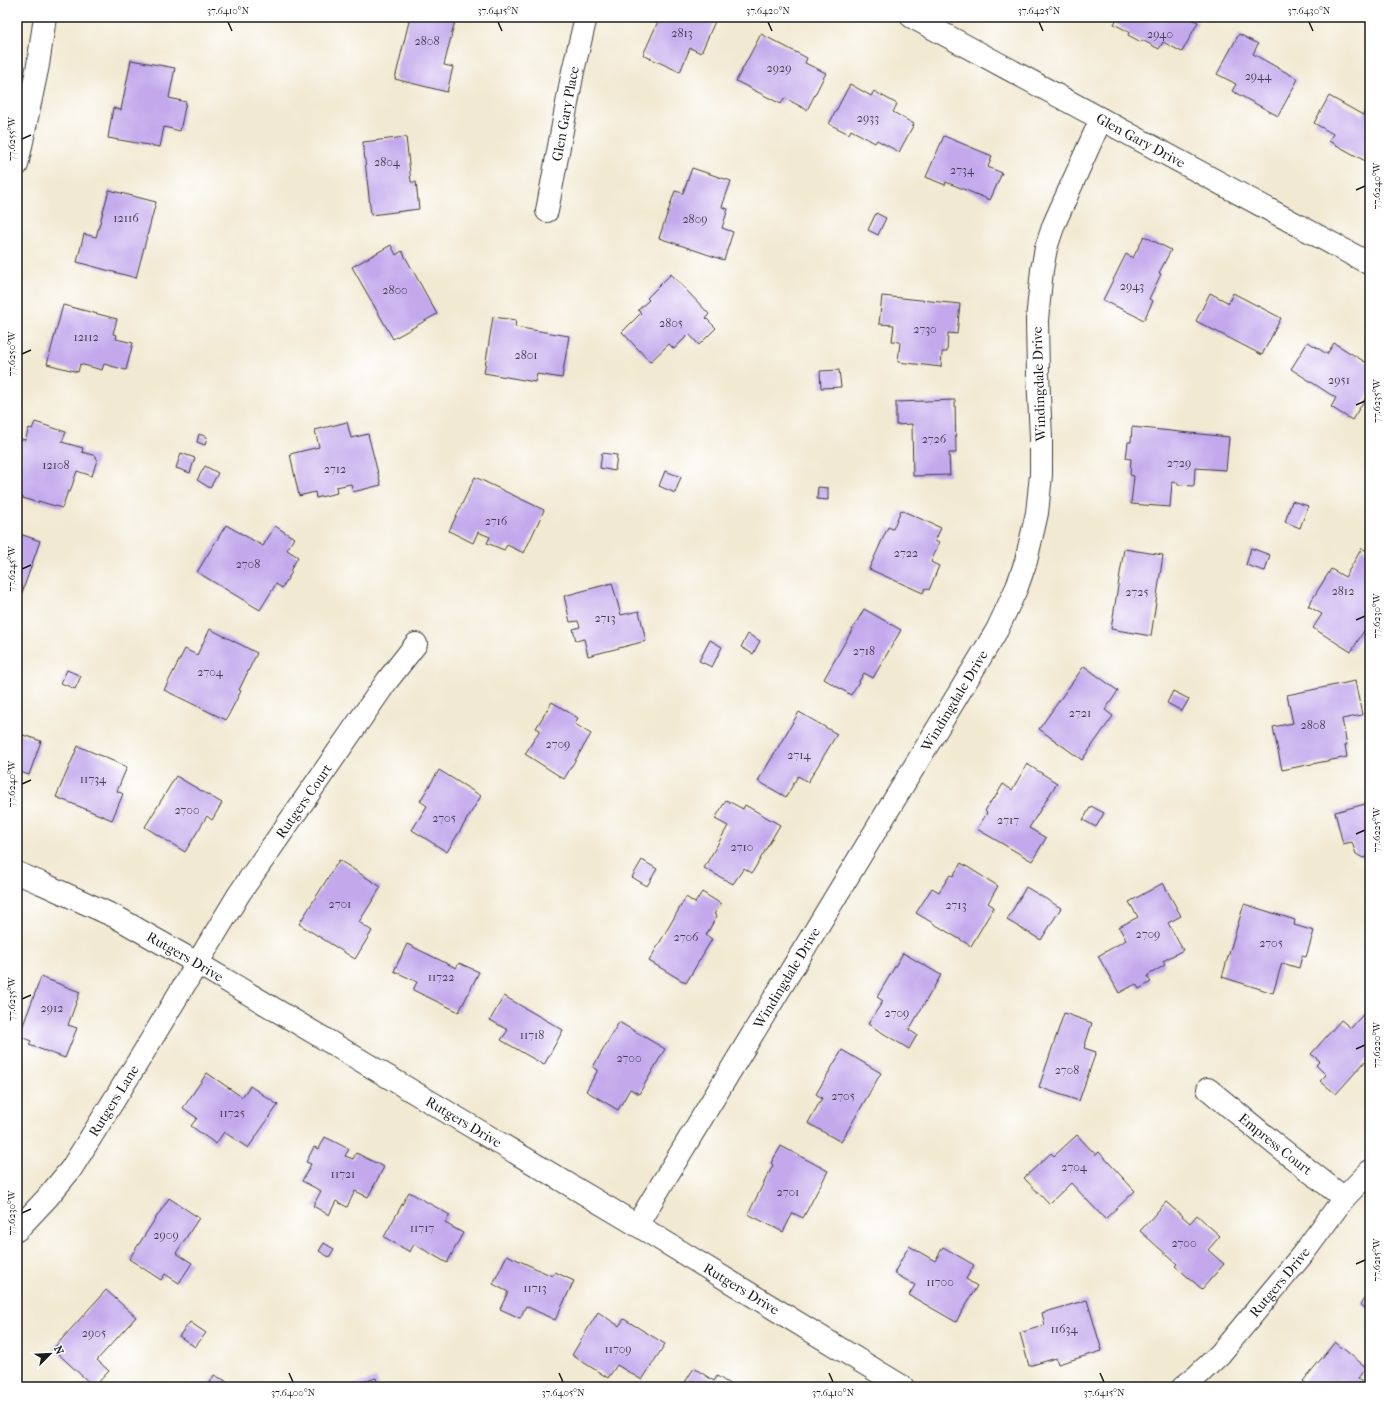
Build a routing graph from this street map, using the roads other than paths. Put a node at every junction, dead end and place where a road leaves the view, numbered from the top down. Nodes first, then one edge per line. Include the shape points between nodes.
1 (45, 17) edge
2 (586, 17) edge
3 (912, 17) edge
4 (1101, 119) junction
5 (17, 165) edge
6 (547, 211) dead end
7 (1370, 264) edge
8 (416, 644) dead end
9 (17, 873) edge
10 (197, 963) junction
11 (1208, 1088) dead end
12 (1370, 1170) edge
13 (1344, 1198) junction
14 (637, 1225) junction
15 (17, 1230) edge
16 (903, 1387) edge
17 (1182, 1387) edge

1 - 5 street via 38,65
2 - 6 street, Glen Gary Place via 573,71
3 - 4 street, Glen Gary Drive
4 - 7 street, Glen Gary Drive
4 - 14 street, Windingdale Drive via 1054,224 1042,270 1037,320 1041,475 1026,561 1017,587 997,630
8 - 10 street, Rutgers Court via 387,681 239,894
9 - 10 street, Rutgers Drive via 116,917
10 - 14 street, Rutgers Drive
10 - 15 street, Rutgers Lane via 70,1169
11 - 13 street, Empress Court
12 - 13 street, Rutgers Drive
13 - 17 street, Rutgers Drive via 1302,1255 1220,1354
14 - 16 street, Rutgers Drive

